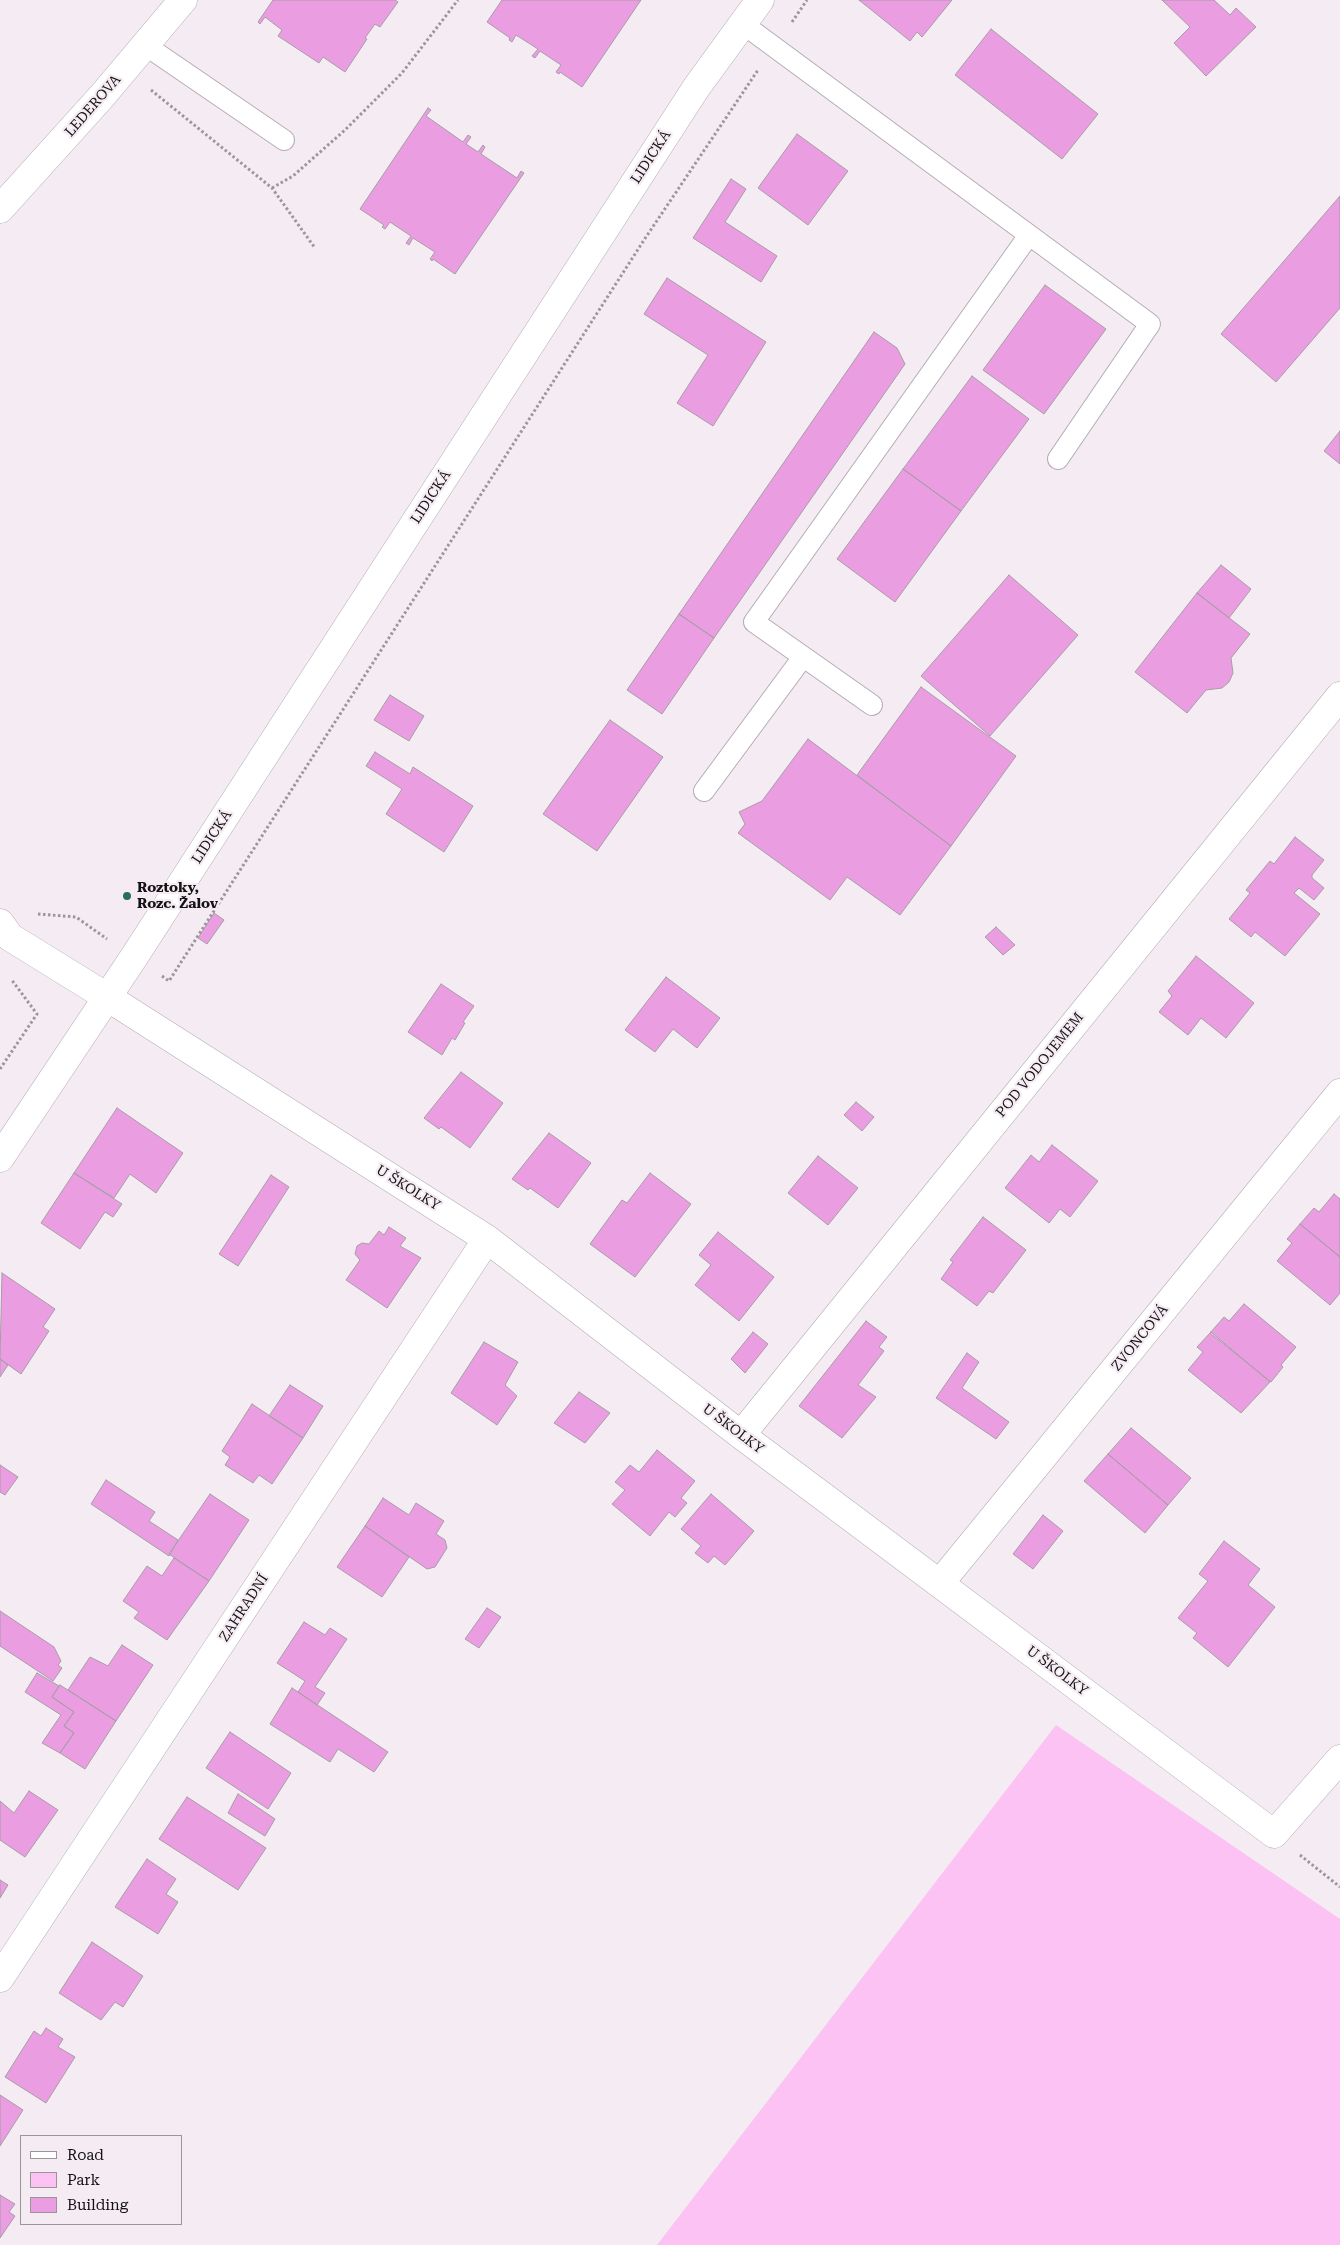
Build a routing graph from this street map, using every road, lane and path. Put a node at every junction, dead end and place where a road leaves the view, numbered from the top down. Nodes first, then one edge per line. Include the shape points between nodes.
1 (183, 0) edge
2 (458, 0) edge
3 (760, 0) edge
4 (743, 24) junction
5 (145, 45) junction
6 (125, 69) junction
7 (284, 140) dead end
8 (272, 188) junction
9 (0, 209) edge
10 (1029, 235) junction
11 (315, 248) dead end
12 (1058, 459) dead end
13 (803, 656) junction
14 (1340, 696) edge
15 (872, 705) dead end
16 (704, 791) dead end
17 (0, 923) edge
18 (5, 972) dead end
19 (107, 997) junction
20 (0, 1069) edge
21 (1340, 1094) edge
22 (0, 1158) edge
23 (487, 1238) junction
24 (741, 1435) junction
25 (940, 1583) junction
26 (1340, 1759) edge
27 (1274, 1834) junction
28 (1340, 1887) edge
29 (0, 1978) edge

1 - 5 street, LEDEROVA
2 - 8 path via 402,73 352,124 293,176
3 - 4 street, LIDICKÁ
4 - 10 lane
4 - 19 street, LIDICKÁ via 696,88
5 - 6 street, LEDEROVA
5 - 7 lane
6 - 8 path
6 - 9 street, LEDEROVA
8 - 11 path
10 - 12 lane via 1150,324
10 - 13 lane via 754,622
13 - 15 lane
13 - 16 lane
14 - 24 street, POD VODOJEMEM
17 - 19 street, U ŠKOLKY via 10,937
18 - 20 path via 37,1014
19 - 22 street, LIDICKÁ
19 - 23 street, U ŠKOLKY
21 - 25 street, ZVONCOVÁ
23 - 24 street, U ŠKOLKY
23 - 29 street, ZAHRADNÍ
24 - 25 street, U ŠKOLKY
25 - 27 street, U ŠKOLKY
26 - 27 street
27 - 28 path

